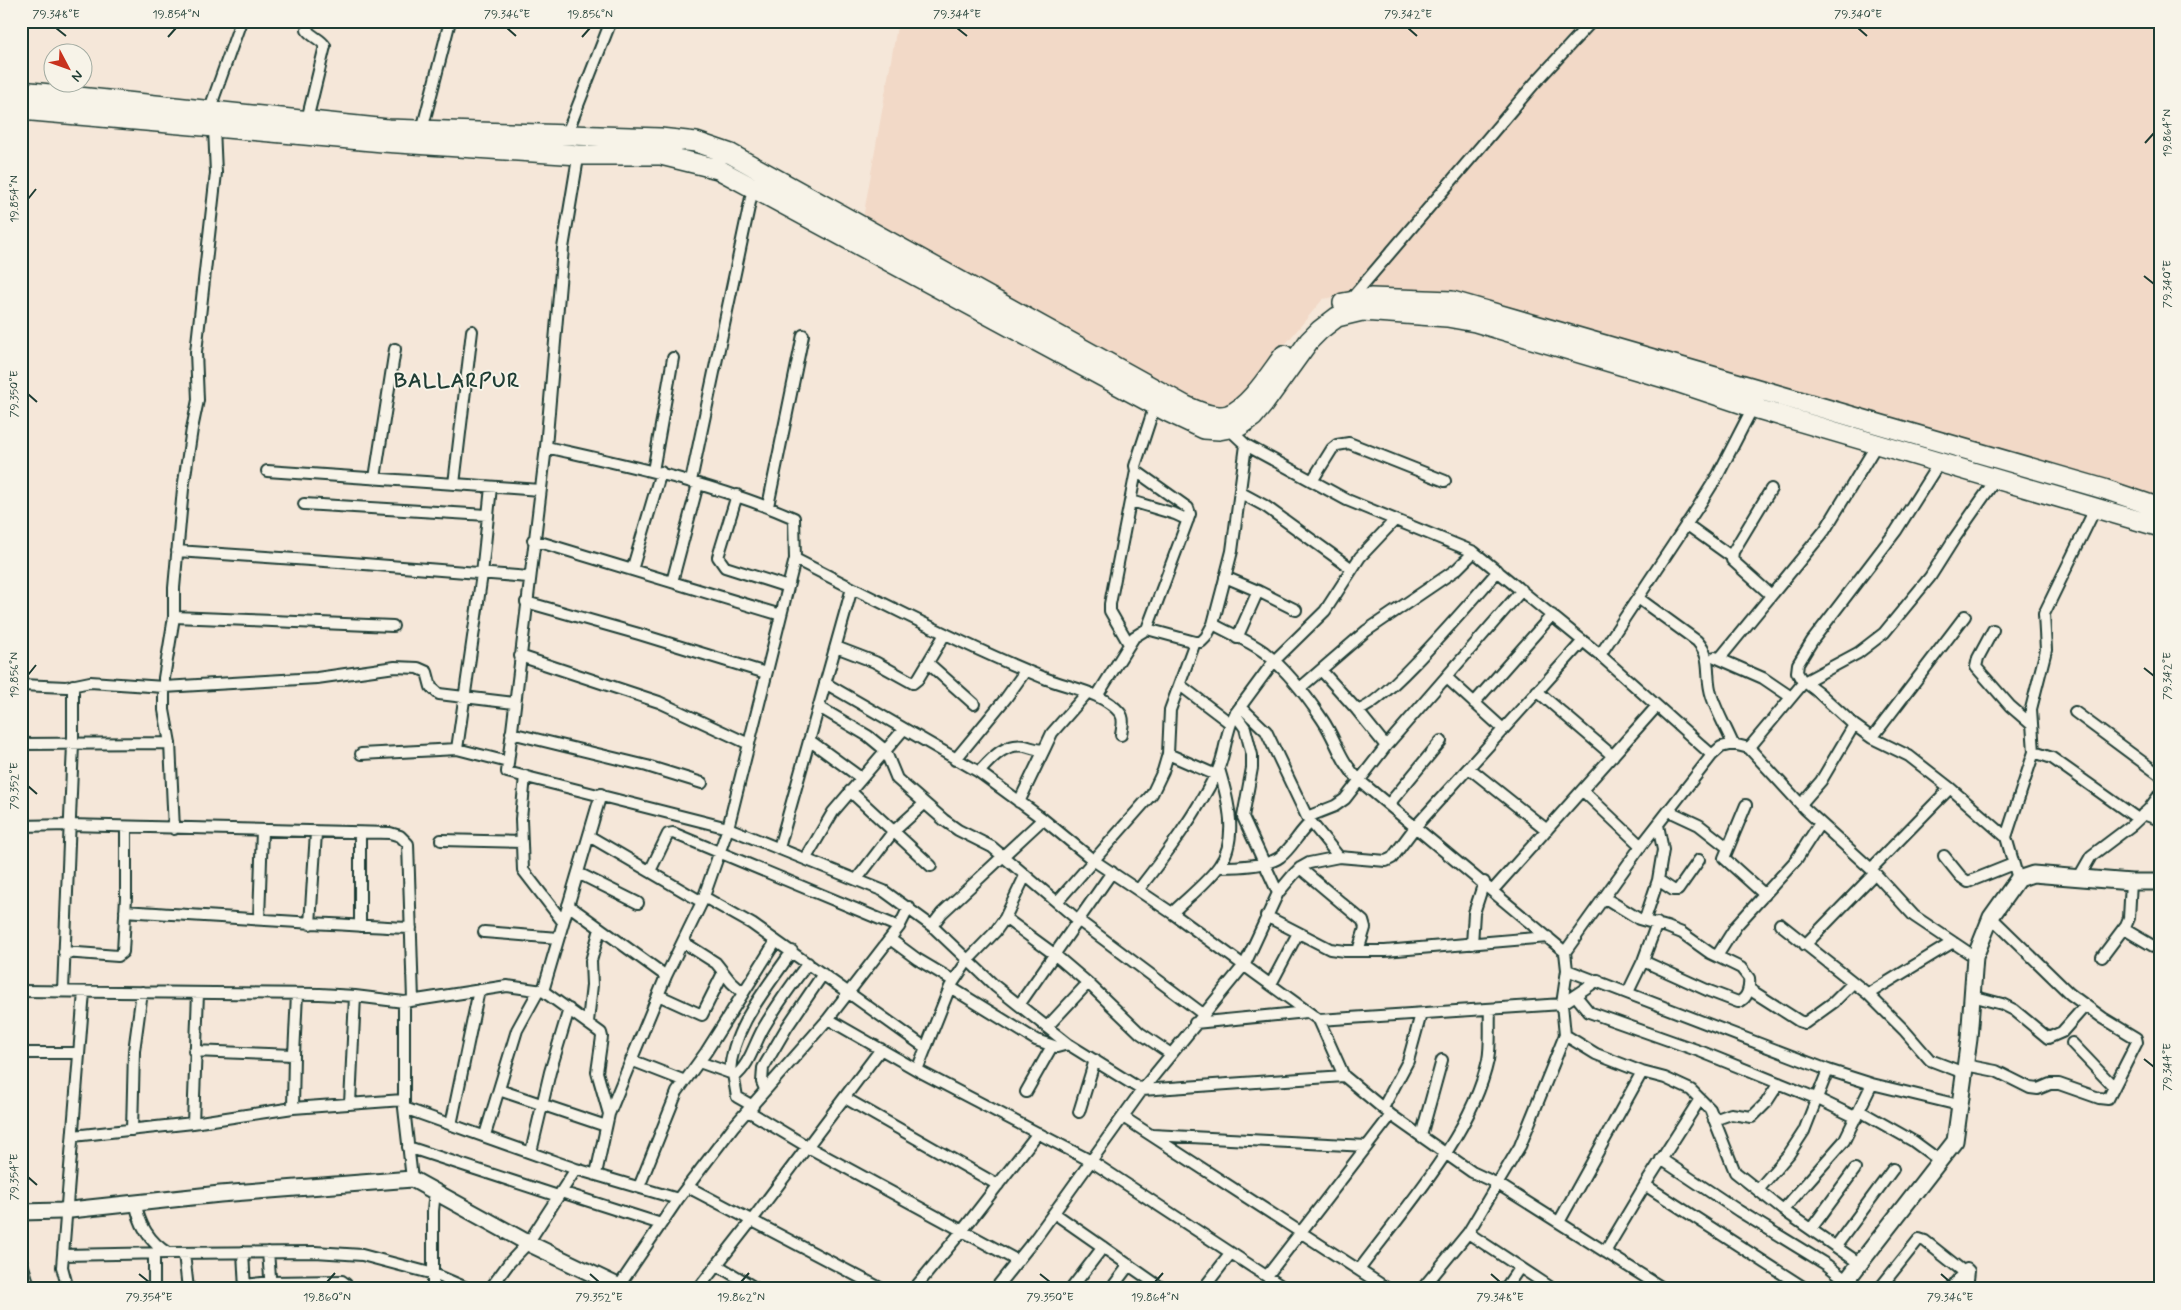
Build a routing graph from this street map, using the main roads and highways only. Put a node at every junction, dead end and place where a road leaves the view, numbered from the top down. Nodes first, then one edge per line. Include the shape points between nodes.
1 (21, 91) edge
2 (21, 110) edge
3 (211, 120) junction
4 (387, 136) junction
5 (1228, 422) junction
6 (2160, 508) edge
7 (2160, 527) edge

1 - 3 highway
2 - 3 highway
3 - 4 highway
3 - 4 highway via 233,112 307,120
4 - 5 highway via 579,155 661,155 718,169 1195,426 1213,430
4 - 5 highway via 422,130 696,142 731,154 1186,406
5 - 6 highway via 1300,335 1331,306 1370,298 1452,302 2104,489
5 - 7 highway via 1240,426 1253,417 1309,340 1337,317 1362,311 1447,317 1476,322 1674,380 1753,407

